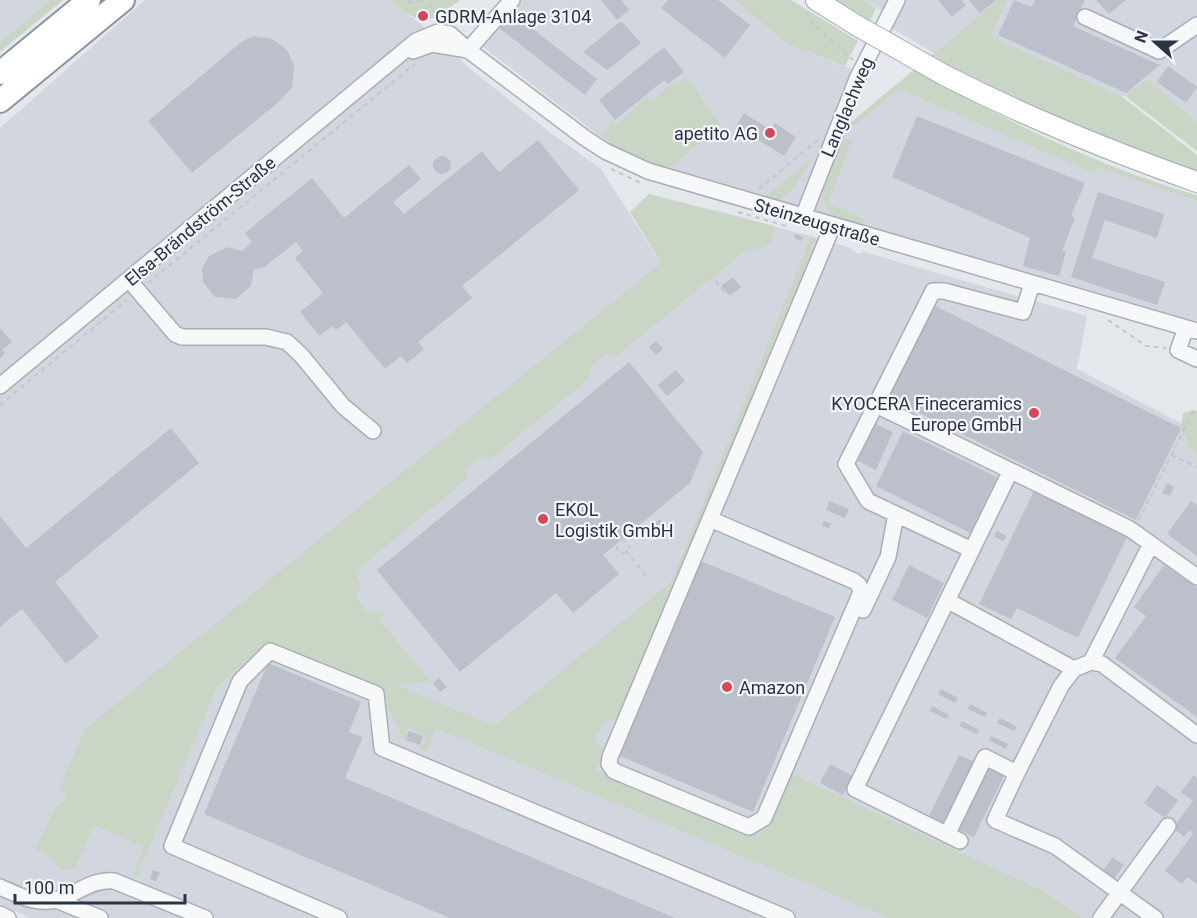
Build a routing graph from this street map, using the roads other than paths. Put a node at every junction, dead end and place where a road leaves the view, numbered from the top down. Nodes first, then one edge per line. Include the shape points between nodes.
1 (89, 0) edge
2 (123, 0) edge
3 (512, 0) edge
4 (816, 0) edge
5 (897, 0) edge
6 (1085, 17) dead end
7 (1197, 25) edge
8 (468, 50) junction
9 (0, 73) edge
10 (0, 101) edge
11 (1197, 182) edge
12 (803, 217) junction
13 (833, 225) junction
14 (1032, 284) junction
15 (133, 286) junction
16 (1191, 330) edge
17 (1197, 359) edge
18 (0, 386) edge
19 (876, 405) junction
20 (373, 431) dead end
21 (1010, 472) junction
22 (896, 514) junction
23 (710, 519) junction
24 (1151, 544) junction
25 (972, 550) junction
26 (1197, 577) edge
27 (954, 604) dead end
28 (1091, 662) junction
29 (1074, 669) junction
30 (811, 732) dead end
31 (1197, 735) edge
32 (1017, 773) junction
33 (1168, 826) dead end
34 (0, 887) edge
35 (1120, 892) junction
36 (56, 900) junction
37 (0, 914) edge
38 (8, 918) edge
39 (100, 918) edge
40 (205, 918) edge
41 (339, 918) edge
42 (787, 918) edge
43 (1101, 918) edge
44 (1155, 918) edge

1 - 9 highway
2 - 10 highway
3 - 8 street
4 - 11 main road, bridge via 856,26 1006,106 1109,151
5 - 12 street, Langlachweg via 857,79
6 - 7 street via 1160,51
8 - 12 street, Steinzeugstraße via 605,151 648,171
8 - 15 street, Elsa-Brändström-Straße via 432,44 401,56
12 - 13 street, Steinzeugstraße
13 - 14 street, Steinzeugstraße
13 - 23 street
14 - 16 street, Steinzeugstraße via 1070,287
14 - 19 street via 1023,312 933,291
15 - 18 street, Elsa-Brändström-Straße
15 - 20 street via 169,330 182,337 266,337 287,342 343,406
16 - 17 street via 1178,350
19 - 21 street
19 - 22 street via 846,464 868,501
21 - 24 street via 1134,531
21 - 25 street
22 - 25 street
22 - 30 street via 888,557
23 - 23 street via 854,581 861,592 764,818 749,827 614,771 609,764
24 - 26 street
24 - 28 street
25 - 32 street via 855,789 954,838 985,757
27 - 29 street
28 - 29 street
28 - 31 street via 1102,664
29 - 32 street via 1061,686
32 - 35 street via 995,820 1055,846
33 - 35 street
34 - 36 street via 35,901
35 - 43 street
35 - 44 street
36 - 39 street
36 - 40 street via 99,881 114,880
37 - 38 street
41 - 42 street via 172,846 240,681 270,651 376,694 382,748

